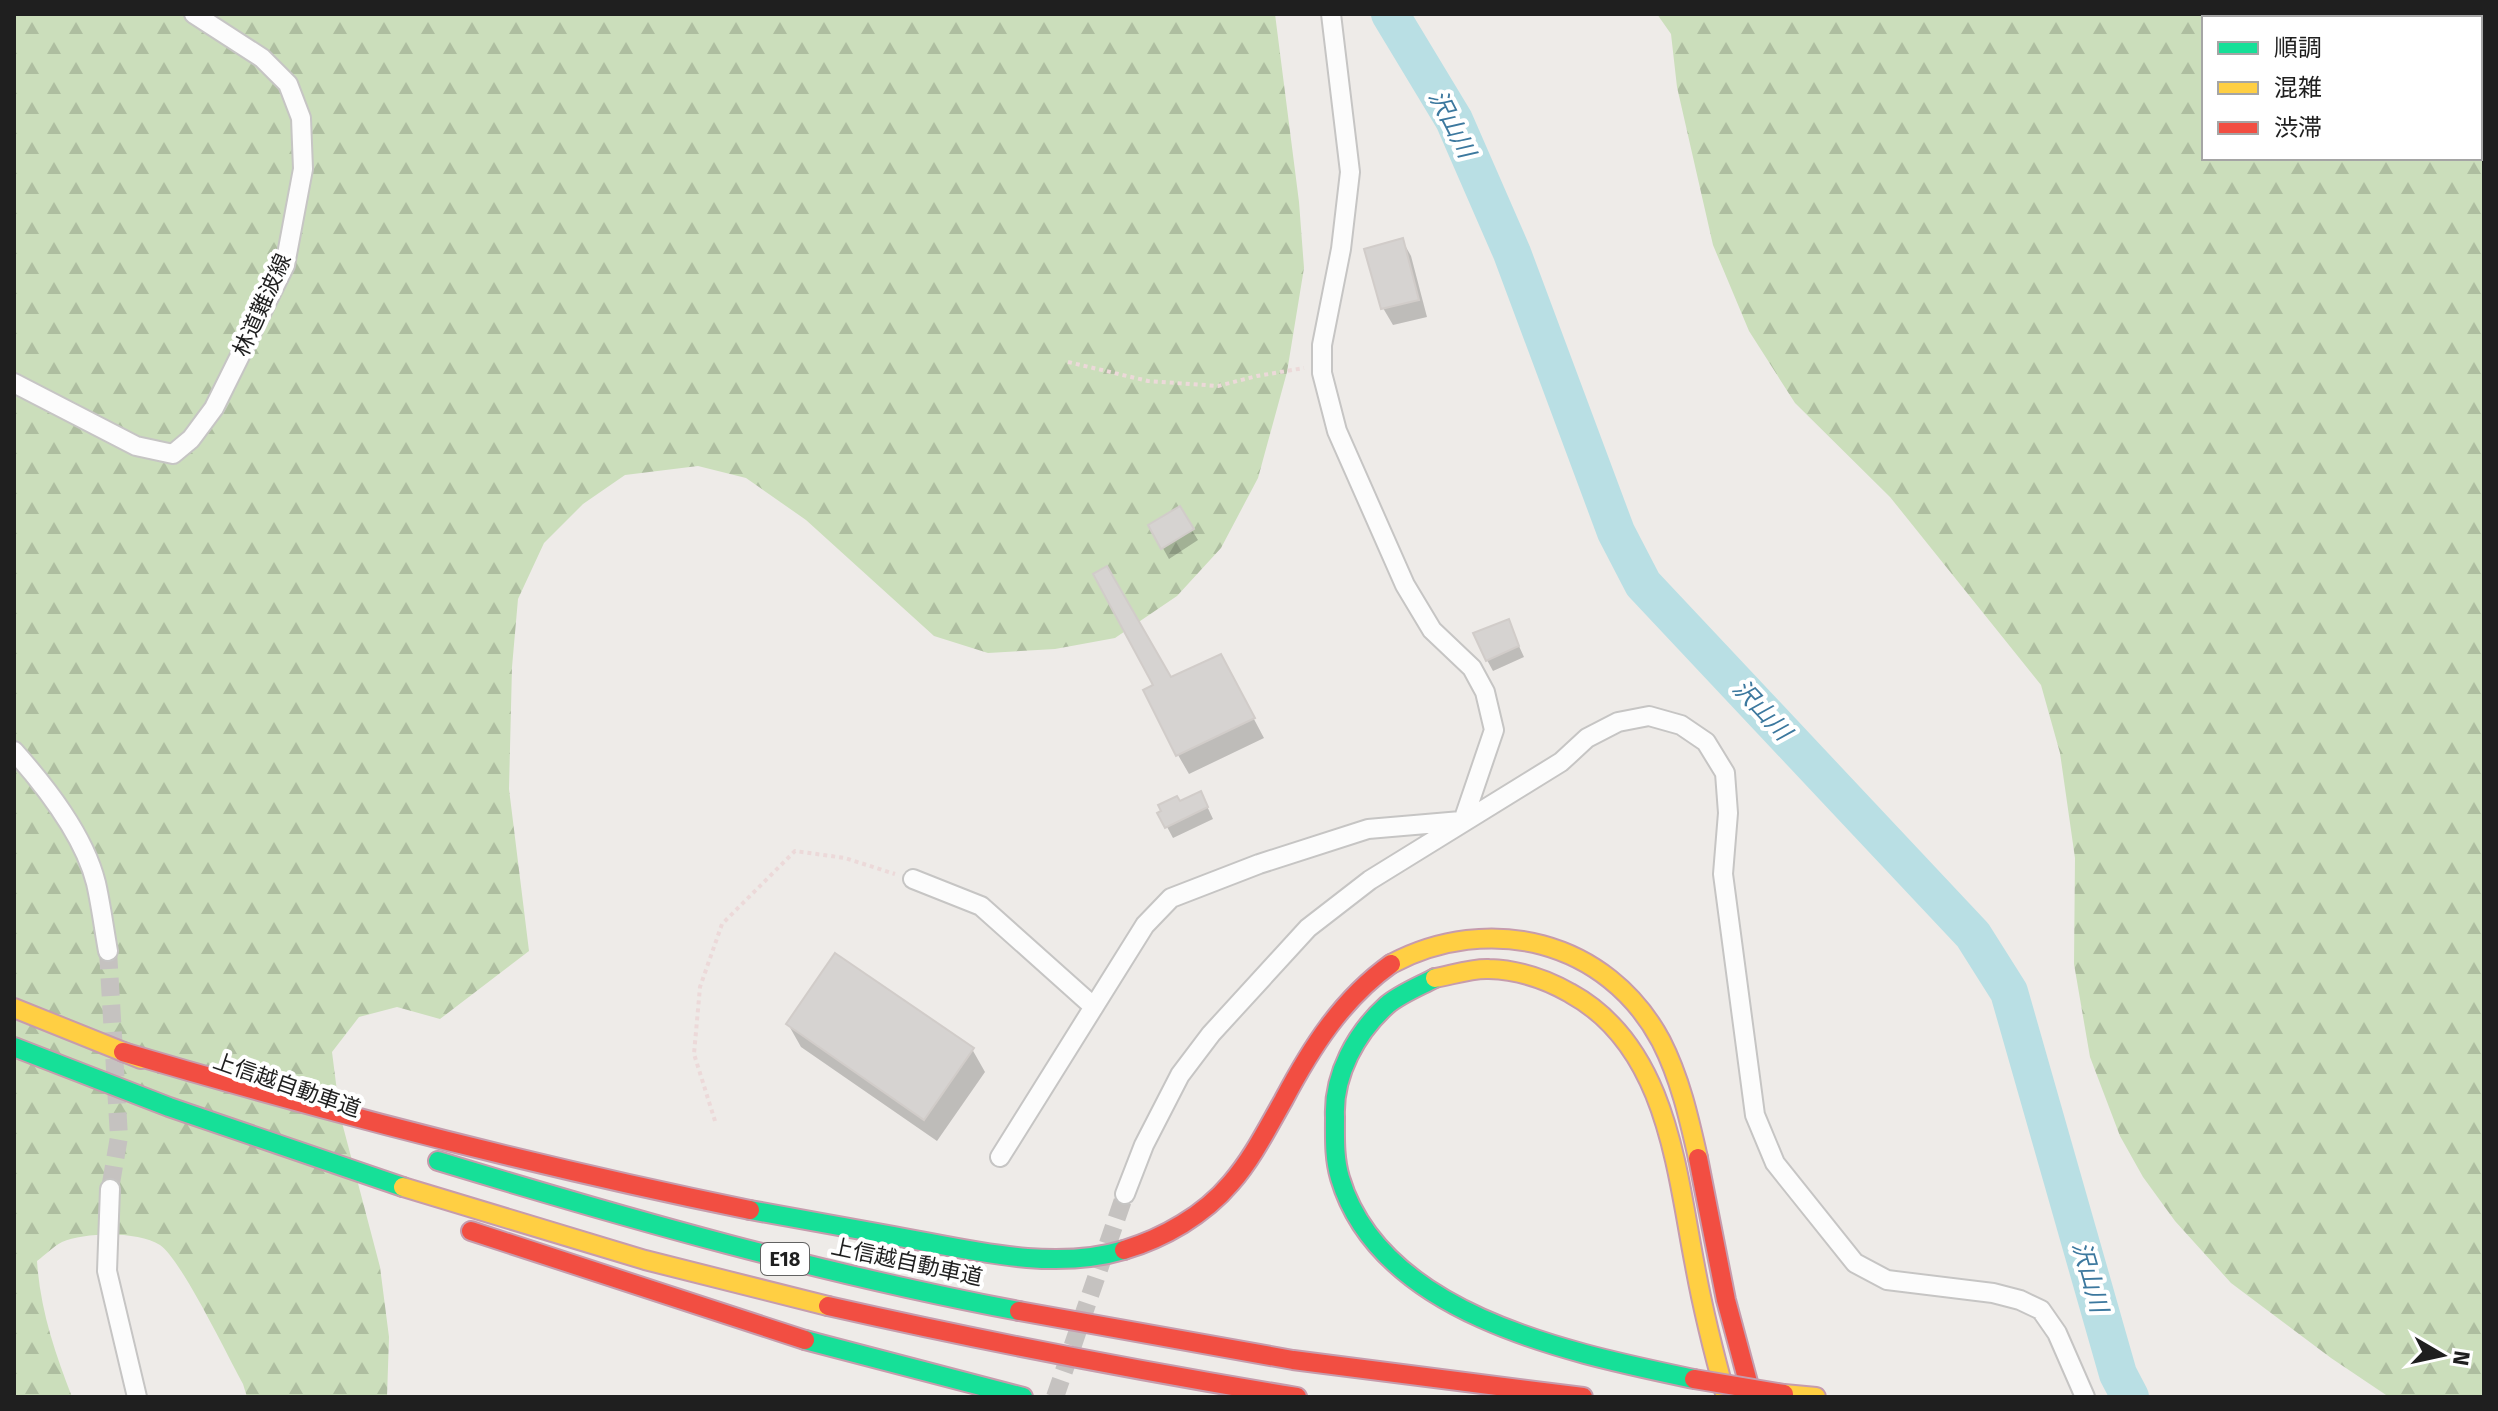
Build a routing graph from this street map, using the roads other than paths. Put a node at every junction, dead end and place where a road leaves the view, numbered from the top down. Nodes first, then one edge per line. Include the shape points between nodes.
1 (194, 14) edge
2 (1331, 14) edge
3 (15, 384) edge
4 (14, 751) edge
5 (1463, 821) junction
6 (913, 879) road end
7 (108, 951) tunnel mouth
8 (1094, 1007) junction
9 (14, 1008) edge
10 (14, 1047) edge
11 (123, 1052) junction
12 (79, 1073) junction
13 (381, 1143) dead end
14 (424, 1157) dead end
15 (1000, 1157) dead end
16 (110, 1189) tunnel mouth
17 (1125, 1194) tunnel mouth
18 (404, 1207) dead end
19 (461, 1227) dead end
20 (137, 1397) edge
21 (1023, 1397) edge
22 (1297, 1397) edge
23 (1583, 1397) edge
24 (1726, 1397) edge
25 (1752, 1397) edge
26 (1816, 1397) edge
27 (2085, 1397) edge

1 - 3 street, 林道難波線 via 262,58 288,84 301,118 303,169 285,265 214,408 173,454 136,446
2 - 5 street via 1350,172 1322,373 1337,431 1405,585 1432,630 1472,668 1485,692 1494,730
4 - 7 street via 49,790 73,830 95,880
5 - 8 street via 1368,829 1171,898 1145,925
5 - 17 street via 1370,880 1308,928 1211,1034 1161,1108
5 - 27 street via 1618,722 1649,716 1681,725 1706,742 1725,773 1723,874 1755,1115 1775,1163 1855,1263 1887,1280 1993,1293 2041,1310
6 - 8 street via 981,906
8 - 15 street
9 - 11 highway, 上信越自動車道
10 - 12 highway, E18
11 - 13 highway, 上信越自動車道
11 - 25 highway via 367,1123 628,1185 1030,1257 1079,1257 1118,1252 1153,1238 1218,1197 1246,1164 1335,1016 1378,973 1429,946 1464,938 1536,941 1568,952 1623,990 1668,1054 1695,1142 1724,1291
12 - 18 highway via 167,1116
12 - 22 highway, E18 via 346,1170 736,1284 1023,1348
14 - 23 highway, 上信越自動車道 / E18 via 745,1249 1033,1313 1310,1362
16 - 20 street via 107,1271
19 - 21 highway via 760,1327
24 - 26 highway, bridge via 1700,1294 1671,1145 1657,1099 1613,1023 1564,985 1501,967 1434,977 1401,994 1375,1016 1354,1042 1340,1073 1333,1146 1354,1215 1401,1269 1476,1313 1579,1351 1694,1379 1784,1394

